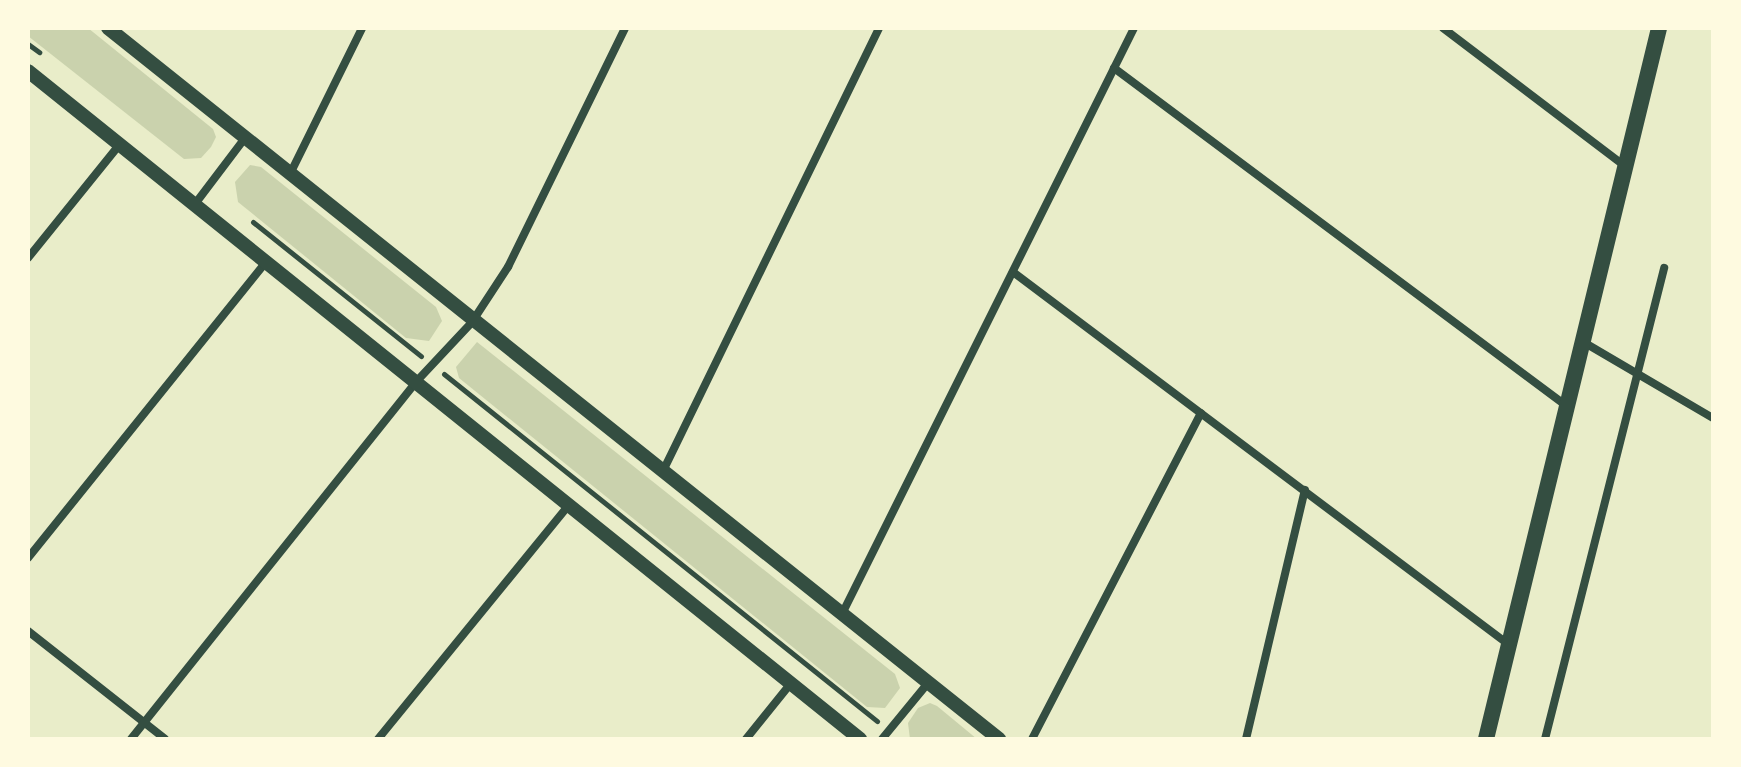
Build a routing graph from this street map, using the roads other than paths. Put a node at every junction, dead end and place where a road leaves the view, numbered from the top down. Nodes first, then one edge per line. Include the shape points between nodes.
1 (362, 28) edge
2 (625, 28) edge
3 (879, 28) edge
4 (1134, 28) edge
5 (1443, 28) edge
6 (1659, 28) edge
7 (112, 29) edge
8 (1114, 68) junction
9 (28, 71) edge
10 (245, 138) junction
11 (120, 144) junction
12 (1626, 166) junction
13 (290, 174) junction
14 (195, 204) junction
15 (28, 258) edge
16 (267, 261) junction
17 (1664, 268) dead end
18 (1013, 272) junction
19 (472, 322) junction
20 (1585, 343) junction
21 (1635, 370) junction
22 (415, 383) junction
23 (1568, 408) junction
24 (1201, 413) junction
25 (1713, 418) edge
26 (662, 472) junction
27 (1305, 490) junction
28 (569, 505) junction
29 (28, 558) edge
30 (842, 615) junction
31 (28, 631) edge
32 (1509, 645) junction
33 (791, 683) junction
34 (928, 683) junction
35 (144, 723) junction
36 (131, 739) edge
37 (165, 739) edge
38 (378, 739) edge
39 (746, 739) edge
40 (860, 739) edge
41 (882, 739) edge
42 (999, 739) edge
43 (1032, 739) edge
44 (1246, 739) edge
45 (1486, 739) edge
46 (1545, 739) edge

1 - 13 street
2 - 19 street via 508,267
3 - 26 street
4 - 8 street
5 - 12 street
6 - 12 main road
7 - 10 street
8 - 18 street
8 - 23 street
9 - 11 street
10 - 13 street
10 - 14 street
11 - 14 street
11 - 15 street
12 - 20 main road
13 - 19 street
14 - 16 street
16 - 22 street
16 - 29 street
17 - 21 street
18 - 24 street
18 - 30 street
19 - 22 street
19 - 26 street
20 - 21 street
20 - 23 main road
21 - 25 street
21 - 46 street
22 - 28 street
22 - 35 street
23 - 32 main road
24 - 27 street
24 - 43 street
26 - 30 street
27 - 32 street
27 - 44 street
28 - 33 street
28 - 38 street
30 - 34 street
31 - 35 street
32 - 45 main road
33 - 39 street
33 - 40 street
34 - 41 street
34 - 42 street
35 - 36 street
35 - 37 street

